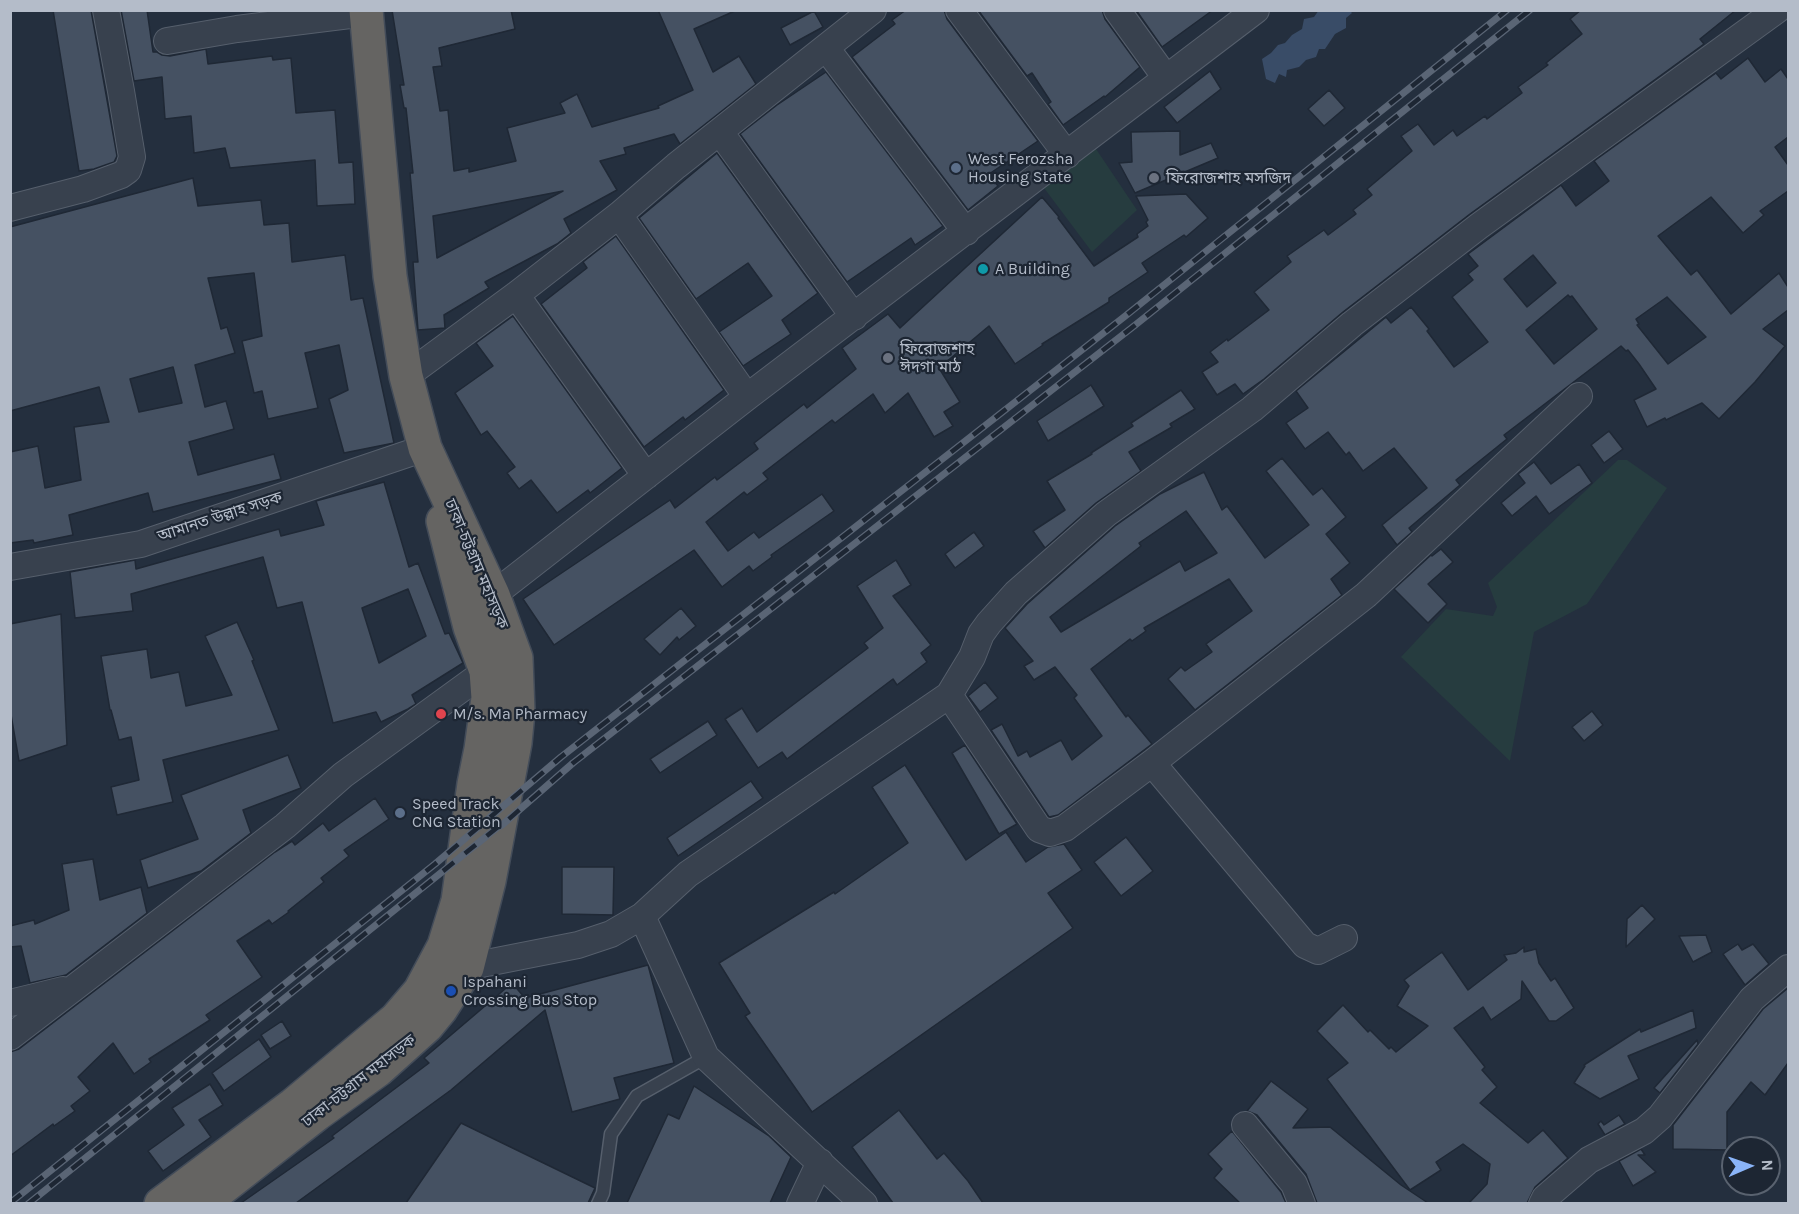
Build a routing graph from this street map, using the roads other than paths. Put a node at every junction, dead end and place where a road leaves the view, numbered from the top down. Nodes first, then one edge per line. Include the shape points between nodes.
1 (106, 10) edge
2 (873, 10) edge
3 (959, 10) edge
4 (1117, 10) edge
5 (1256, 10) edge
6 (1777, 10) edge
7 (366, 12) edge
8 (168, 41) dead end
9 (826, 48) junction
10 (1166, 78) junction
11 (720, 132) junction
12 (1067, 155) junction
13 (10, 208) edge
14 (619, 215) junction
15 (966, 232) junction
16 (516, 295) junction
17 (854, 317) junction
18 (406, 376) junction
19 (1579, 396) dead end
20 (747, 397) junction
21 (424, 448) junction
22 (646, 477) junction
23 (440, 480) junction
24 (10, 567) edge
25 (494, 595) junction
26 (486, 671) junction
27 (949, 695) junction
28 (1152, 763) junction
29 (642, 916) junction
30 (1344, 938) dead end
31 (467, 968) junction
32 (1788, 968) edge
33 (431, 972) junction
34 (72, 988) junction
35 (10, 1003) edge
36 (10, 1036) edge
37 (706, 1057) junction
38 (1245, 1125) dead end
39 (820, 1162) junction
40 (161, 1203) edge
41 (202, 1203) edge
42 (598, 1203) edge
43 (800, 1203) edge
44 (864, 1203) edge
45 (1302, 1203) edge
46 (1542, 1203) edge

1 - 13 street via 132,157 128,170 84,189
2 - 9 street
3 - 12 street
4 - 10 street
5 - 10 street
6 - 27 street via 1479,226 1352,324 1252,409 1106,514 1016,593 989,623
7 - 8 street
7 - 18 highway, ঢাকা-চট্টগ্রাম মহাসড়ক via 390,276
9 - 11 street
9 - 15 street
10 - 12 street
11 - 14 street
11 - 17 street
12 - 15 street
14 - 16 street
14 - 20 street
15 - 17 street
16 - 18 street
16 - 22 street
17 - 20 street
18 - 21 highway, ঢাকা-চট্টগ্রাম মহাসড়ক
19 - 28 street via 1366,595
20 - 22 street
21 - 23 highway, ঢাকা-চট্টগ্রাম মহাসড়ক
21 - 24 street, আমানত উল্লাহ সড়ক via 141,544
22 - 25 street
23 - 25 highway, ঢাকা-চট্টগ্রাম মহাসড়ক
23 - 26 highway, ঢাকা-চট্টগ্রাম মহাসড়ক via 443,521 470,627
25 - 31 highway, ঢাকা-চট্টগ্রাম মহাসড়ক via 516,658 518,712 489,881
26 - 33 highway, ঢাকা-চট্টগ্রাম মহাসড়ক via 488,698 459,901
26 - 34 street via 343,775 285,826
27 - 28 street via 1039,829 1050,833 1065,828
27 - 29 street via 688,874
28 - 30 street via 1305,945 1318,951
29 - 31 street via 611,934 578,945
29 - 37 street
31 - 33 street
31 - 41 highway, ঢাকা-চট্টগ্রাম মহাসড়ক via 427,1026 386,1063
32 - 46 street via 1752,999 1660,1117 1644,1131 1589,1160
33 - 40 highway, ঢাকা-চট্টগ্রাম মহাসড়ক via 420,991 387,1026 293,1105
34 - 35 street
34 - 36 street
37 - 39 street
37 - 42 lane via 637,1096 610,1134 603,1193
38 - 45 street via 1294,1184
39 - 43 street
39 - 44 street

